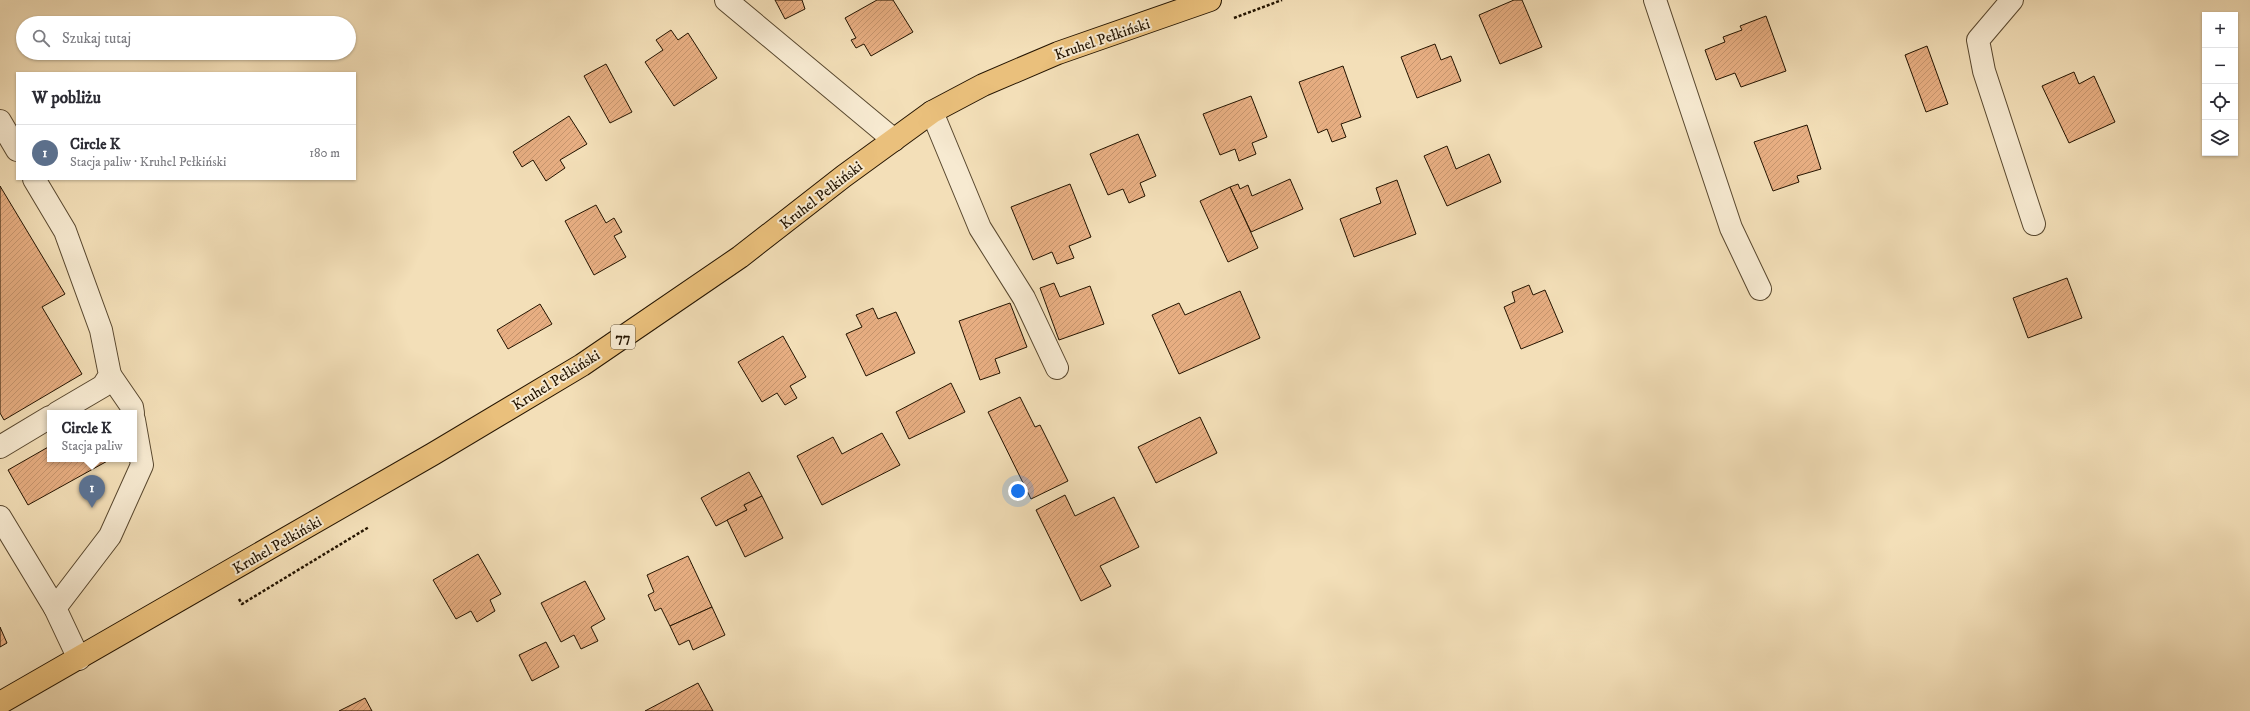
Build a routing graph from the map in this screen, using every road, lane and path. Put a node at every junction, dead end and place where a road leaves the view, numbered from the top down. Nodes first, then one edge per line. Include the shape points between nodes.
1 (726, 0) edge
2 (1210, 0) edge
3 (1656, 0) edge
4 (2012, 0) edge
5 (932, 112) junction
6 (0, 121) edge
7 (894, 140) junction
8 (16, 148) edge
9 (35, 180) edge
10 (2034, 224) dead end
11 (1760, 289) dead end
12 (1057, 368) dead end
13 (110, 375) junction
14 (62, 410) edge
15 (132, 410) edge
16 (47, 419) edge
17 (137, 437) edge
18 (0, 446) edge
19 (0, 517) edge
20 (55, 608) junction
21 (79, 658) junction
22 (0, 703) edge

1 - 7 lane
2 - 5 main road, Kruhel Pełkiński / 77 via 1058,53 983,85
3 - 11 lane via 1731,228
4 - 10 lane via 1978,40 1984,71
5 - 7 main road, Kruhel Pełkiński / 77
5 - 12 lane via 980,228 1024,298
6 - 8 lane
7 - 21 main road, Kruhel Pełkiński / 77 via 740,257 582,365
9 - 13 lane via 65,231 100,330
13 - 14 lane via 103,386
13 - 15 lane
16 - 18 lane
17 - 20 lane via 142,465 110,536
19 - 20 lane
20 - 21 lane
21 - 22 main road, Kruhel Pełkiński / 77

